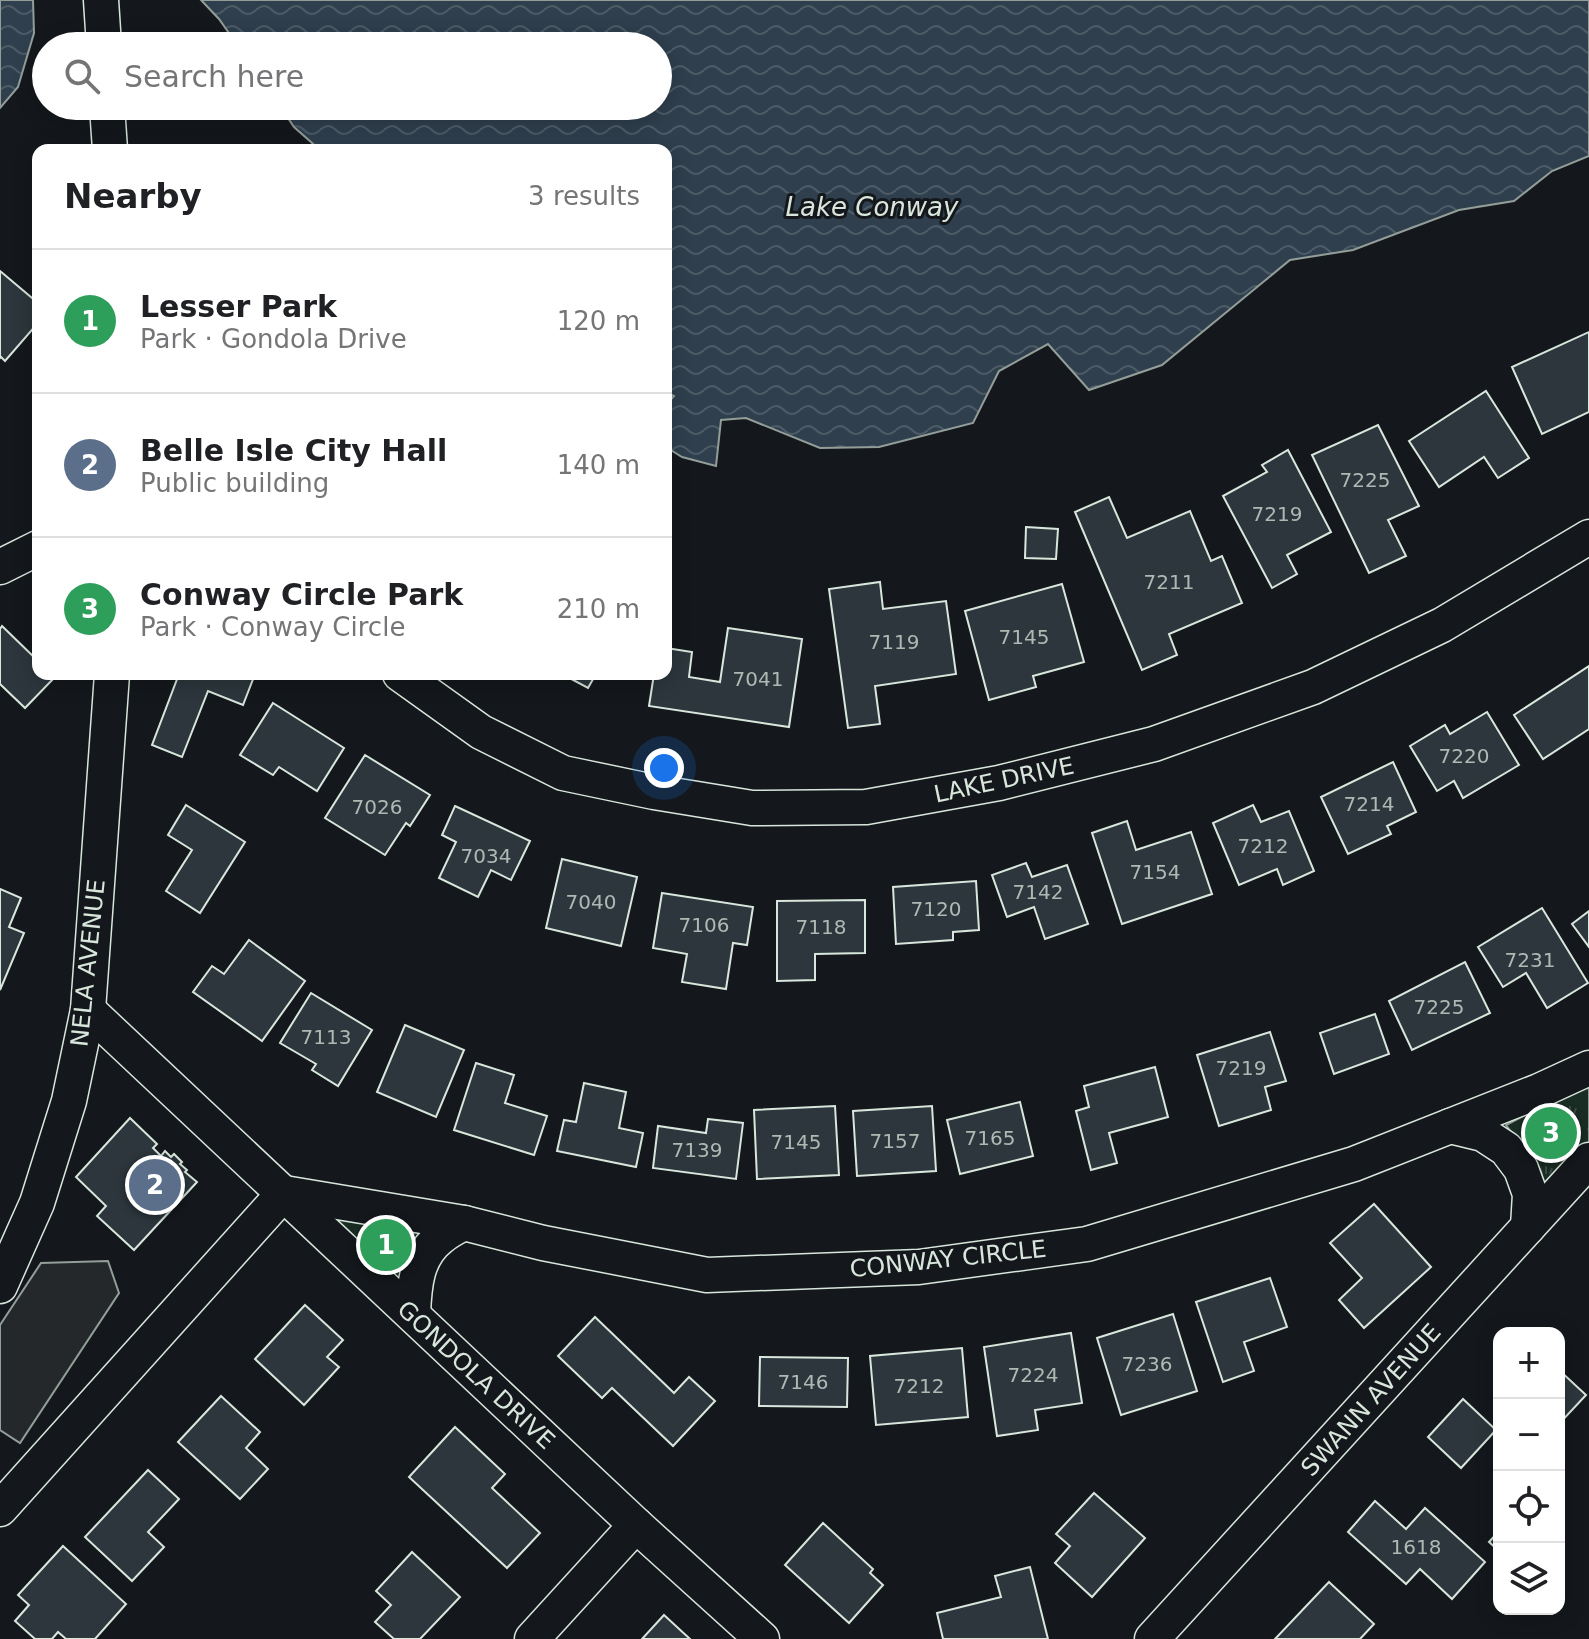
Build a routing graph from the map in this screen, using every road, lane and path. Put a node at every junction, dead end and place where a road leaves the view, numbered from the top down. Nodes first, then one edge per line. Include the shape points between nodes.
1 (101, 0) edge
2 (103, 32) edge
3 (108, 120) edge
4 (110, 144) edge
5 (1589, 537) edge
6 (32, 551) edge
7 (0, 567) edge
8 (112, 680) edge
9 (408, 680) edge
10 (88, 1010) junction
11 (1589, 1068) edge
12 (1450, 1126) junction
13 (1589, 1160) edge
14 (284, 1193) junction
15 (464, 1223) junction
16 (1528, 1227) junction
17 (0, 1286) edge
18 (413, 1315) junction
19 (0, 1509) edge
20 (636, 1525) junction
21 (532, 1639) edge
22 (762, 1639) edge
23 (1152, 1639) edge

1 - 2 street
3 - 4 street
5 - 9 street, LAKE DRIVE via 1442,625 1313,687 1154,744 999,783 866,807 752,808 563,773 481,732
6 - 7 street
8 - 10 street, NELA AVENUE
10 - 14 street, GONDOLA DRIVE
10 - 17 street, NELA AVENUE via 69,1101 37,1203
11 - 12 street, CONWAY CIRCLE
12 - 15 street, CONWAY CIRCLE via 1354,1164 1087,1244 919,1267 707,1275
12 - 16 street via 1483,1134 1506,1149 1530,1194
13 - 16 street, SWANN AVENUE
14 - 15 street, CONWAY CIRCLE
14 - 18 street, GONDOLA DRIVE
14 - 19 street
15 - 18 street via 439,1238 422,1259
16 - 23 street, SWANN AVENUE
18 - 20 street, GONDOLA DRIVE
20 - 21 street
20 - 22 street, GONDOLA DRIVE

